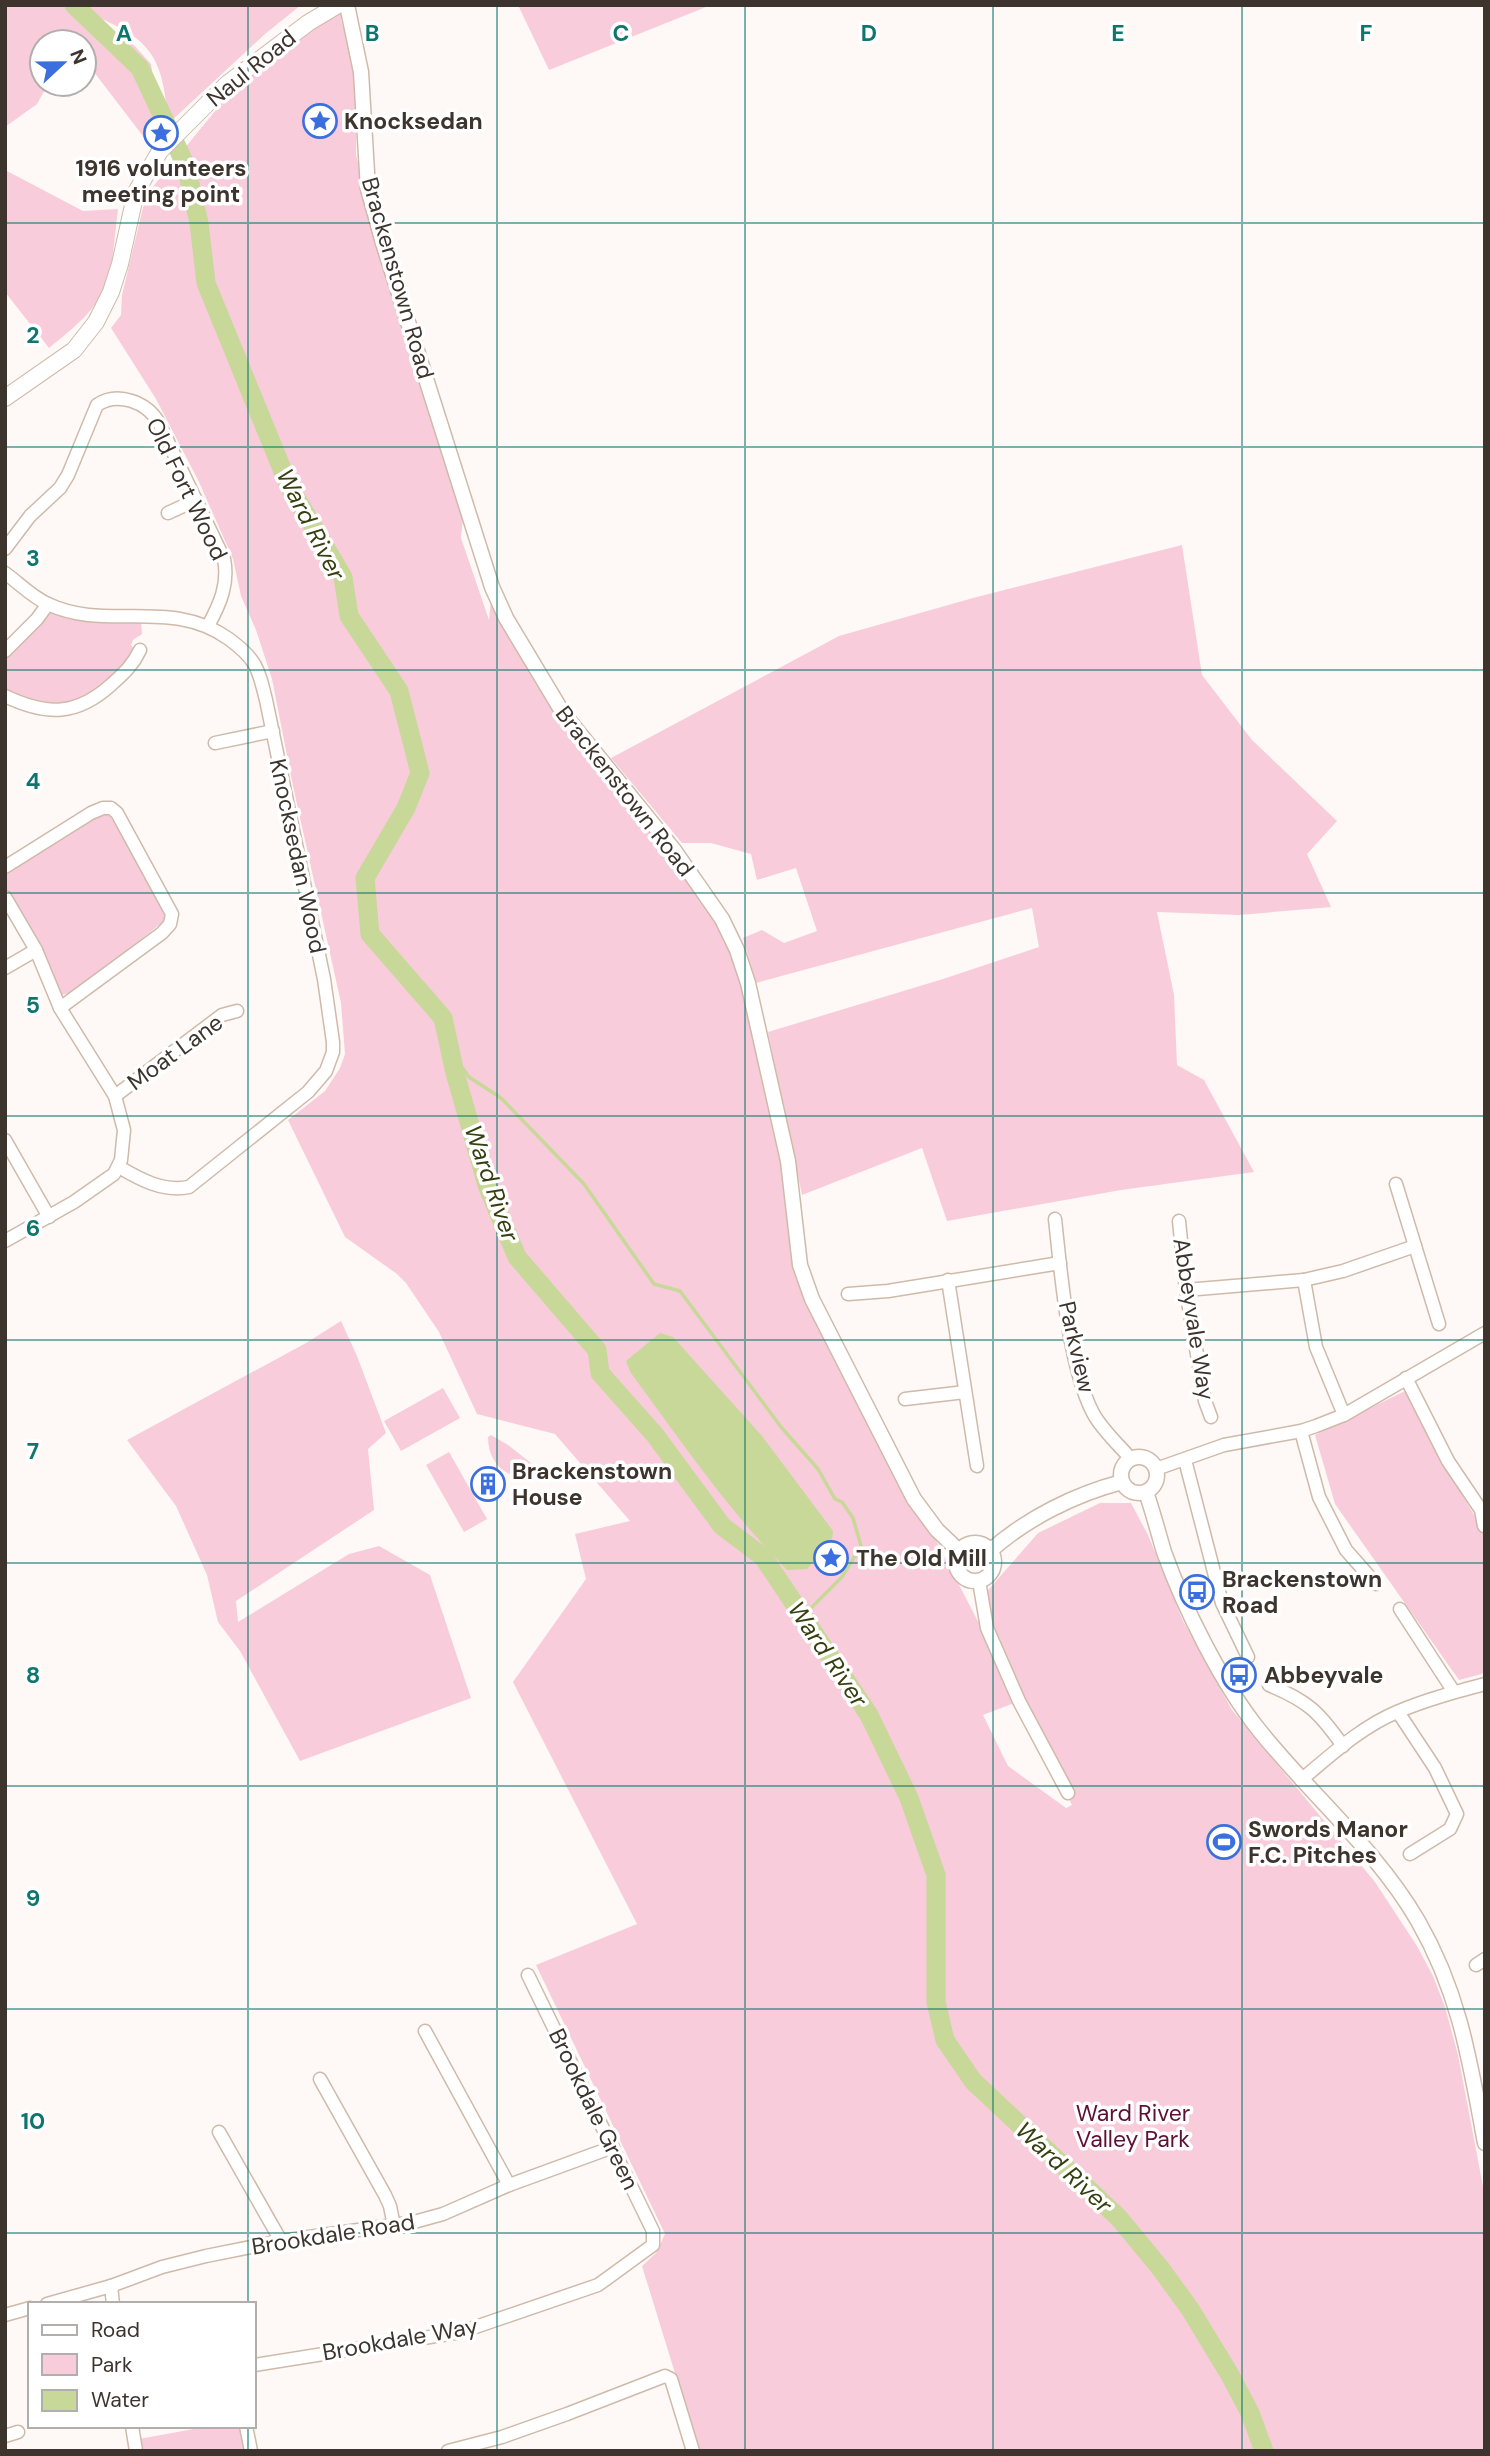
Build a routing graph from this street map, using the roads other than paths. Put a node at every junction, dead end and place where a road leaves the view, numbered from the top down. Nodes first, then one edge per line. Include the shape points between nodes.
1 (338, 5) edge
2 (347, 5) edge
3 (5, 398) edge
4 (197, 500) junction
5 (168, 513) dead end
6 (5, 549) edge
7 (5, 573) edge
8 (48, 604) junction
9 (208, 626) junction
10 (140, 650) dead end
11 (5, 651) edge
12 (5, 696) edge
13 (273, 730) junction
14 (215, 743) dead end
15 (5, 867) edge
16 (5, 897) edge
17 (36, 950) junction
18 (5, 968) edge
19 (60, 1008) junction
20 (237, 1011) dead end
21 (115, 1096) junction
22 (5, 1140) edge
23 (119, 1167) junction
24 (1396, 1184) dead end
25 (49, 1217) junction
26 (1055, 1219) dead end
27 (1179, 1220) dead end
28 (5, 1241) edge
29 (1415, 1246) junction
30 (1060, 1264) junction
31 (948, 1280) junction
32 (1304, 1280) junction
33 (1186, 1290) junction
34 (848, 1294) dead end
35 (1438, 1324) dead end
36 (1485, 1333) edge
37 (1406, 1378) junction
38 (965, 1392) junction
39 (905, 1399) dead end
40 (1344, 1415) junction
41 (1211, 1417) dead end
42 (1301, 1431) junction
43 (1131, 1459) junction
44 (1185, 1460) junction
45 (976, 1466) dead end
46 (1156, 1469) junction
47 (1122, 1482) junction
48 (1146, 1492) junction
49 (1485, 1526) edge
50 (959, 1550) junction
51 (990, 1551) junction
52 (979, 1581) junction
53 (1376, 1584) dead end
54 (1400, 1609) dead end
55 (1248, 1657) dead end
56 (1485, 1684) edge
57 (1269, 1685) dead end
58 (1454, 1692) junction
59 (1398, 1712) junction
60 (1343, 1746) junction
61 (1301, 1780) junction
62 (1068, 1793) dead end
63 (1410, 1854) dead end
64 (528, 1975) dead end
65 (425, 2031) dead end
66 (320, 2079) dead end
67 (1480, 2086) edge
68 (219, 2132) dead end
69 (1485, 2143) edge
70 (613, 2147) junction
71 (509, 2185) junction
72 (394, 2226) junction
73 (281, 2241) junction
74 (653, 2245) joint
75 (111, 2287) junction
76 (55, 2302) edge
77 (113, 2302) edge
78 (28, 2309) edge
79 (5, 2315) edge
80 (256, 2365) edge
81 (132, 2428) edge
82 (246, 2428) edge
83 (136, 2451) edge
84 (251, 2451) edge
85 (448, 2451) edge
86 (693, 2451) edge

1 - 3 main road, Naul Road via 227,84 160,151 136,192 120,264 96,322 74,349
2 - 50 street, Brackenstown Road via 361,72 368,189 492,587 563,713 674,850 722,919 748,984 788,1161 800,1265 812,1299 914,1499
4 - 5 street
4 - 6 street, Old Fort Wood via 154,415 137,403 109,399 93,412 60,488 30,516
4 - 9 street, Old Fort Wood via 226,572
7 - 8 street, Knocksedan Wood
8 - 9 street, Knocksedan Wood via 80,613 160,615
8 - 11 street
9 - 13 street, Knocksedan Wood via 250,655 262,680
10 - 12 street via 126,672 80,706 46,711
13 - 14 street
13 - 23 street, Knocksedan Wood via 330,1010 331,1061 308,1092 189,1187 152,1184
15 - 19 street via 91,813 111,808 172,914 162,933
16 - 17 street
17 - 18 street
17 - 19 street
19 - 21 street
20 - 21 street, Moat Lane via 222,1014
21 - 23 street via 124,1130
22 - 25 street
23 - 25 street
24 - 29 street
25 - 28 street
26 - 30 street, Parkview
27 - 33 street, Abbeyvale Way
29 - 32 street
29 - 35 street
30 - 31 street
30 - 43 street, Parkview via 1080,1378 1094,1414
31 - 34 street
31 - 38 street
32 - 33 street
32 - 40 street via 1316,1347
33 - 41 street, Abbeyvale Way
36 - 37 street
37 - 40 street
37 - 49 street via 1448,1461 1481,1510
38 - 39 street
38 - 45 street
40 - 42 street
42 - 44 street via 1224,1445
42 - 53 street via 1319,1497 1346,1550
43 - 46 street via 1149,1460
43 - 47 street via 1123,1466
44 - 46 street
44 - 55 street via 1222,1603
46 - 48 street via 1154,1485
47 - 48 street via 1135,1493
47 - 51 street via 1073,1499
48 - 61 street via 1164,1552 1204,1642 1257,1727
50 - 51 street via 975,1542
50 - 52 street via 955,1563 960,1574
51 - 52 street via 993,1569
52 - 62 street via 987,1628
54 - 58 street
56 - 58 street
57 - 60 street via 1304,1700
58 - 59 street
59 - 60 street
59 - 63 street via 1435,1768 1457,1814 1450,1829
60 - 61 street
61 - 67 street via 1384,1872 1418,1920 1457,2009
64 - 70 street, Brookdale Green
65 - 71 street
66 - 72 street via 385,2195
67 - 69 street
68 - 73 street
70 - 71 street, Brookdale Road
70 - 74 street, Brookdale Green via 653,2231
71 - 72 street, Brookdale Road via 443,2214
72 - 73 street, Brookdale Road
73 - 75 street, Brookdale Road via 162,2267
74 - 80 street, Brookdale Way via 598,2285 461,2332
75 - 76 street, Brookdale Road
75 - 77 street
78 - 79 street
81 - 83 street
82 - 84 street
85 - 86 street via 568,2414 665,2375 671,2379

